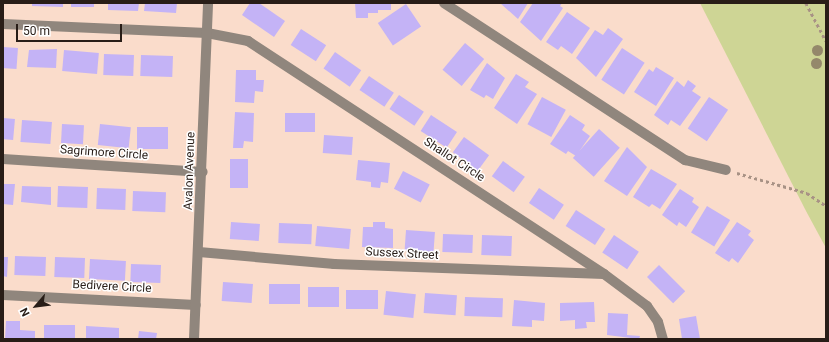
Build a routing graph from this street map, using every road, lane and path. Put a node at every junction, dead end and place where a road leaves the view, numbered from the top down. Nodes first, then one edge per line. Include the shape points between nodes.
1 (208, 3) edge
2 (444, 3) edge
3 (806, 3) edge
4 (3, 24) edge
5 (207, 34) junction
6 (826, 41) edge
7 (3, 159) edge
8 (726, 170) joint
9 (203, 172) junction
10 (826, 206) edge
11 (199, 252) junction
12 (604, 274) junction
13 (3, 294) edge
14 (196, 305) junction
15 (194, 339) edge
16 (663, 339) edge

1 - 5 street, Avalon Avenue
2 - 8 street via 685,160
3 - 6 path
4 - 5 street
5 - 9 street, Avalon Avenue
5 - 12 street, Shallot Circle via 248,41
7 - 9 street, Sagrimore Circle
8 - 10 path via 807,193
9 - 11 street, Avalon Avenue
11 - 12 street, Sussex Street via 334,264
11 - 14 street, Avalon Avenue
12 - 16 street, Shallot Circle via 647,306 658,322
13 - 14 street, Bedivere Circle
14 - 15 street, Avalon Avenue

